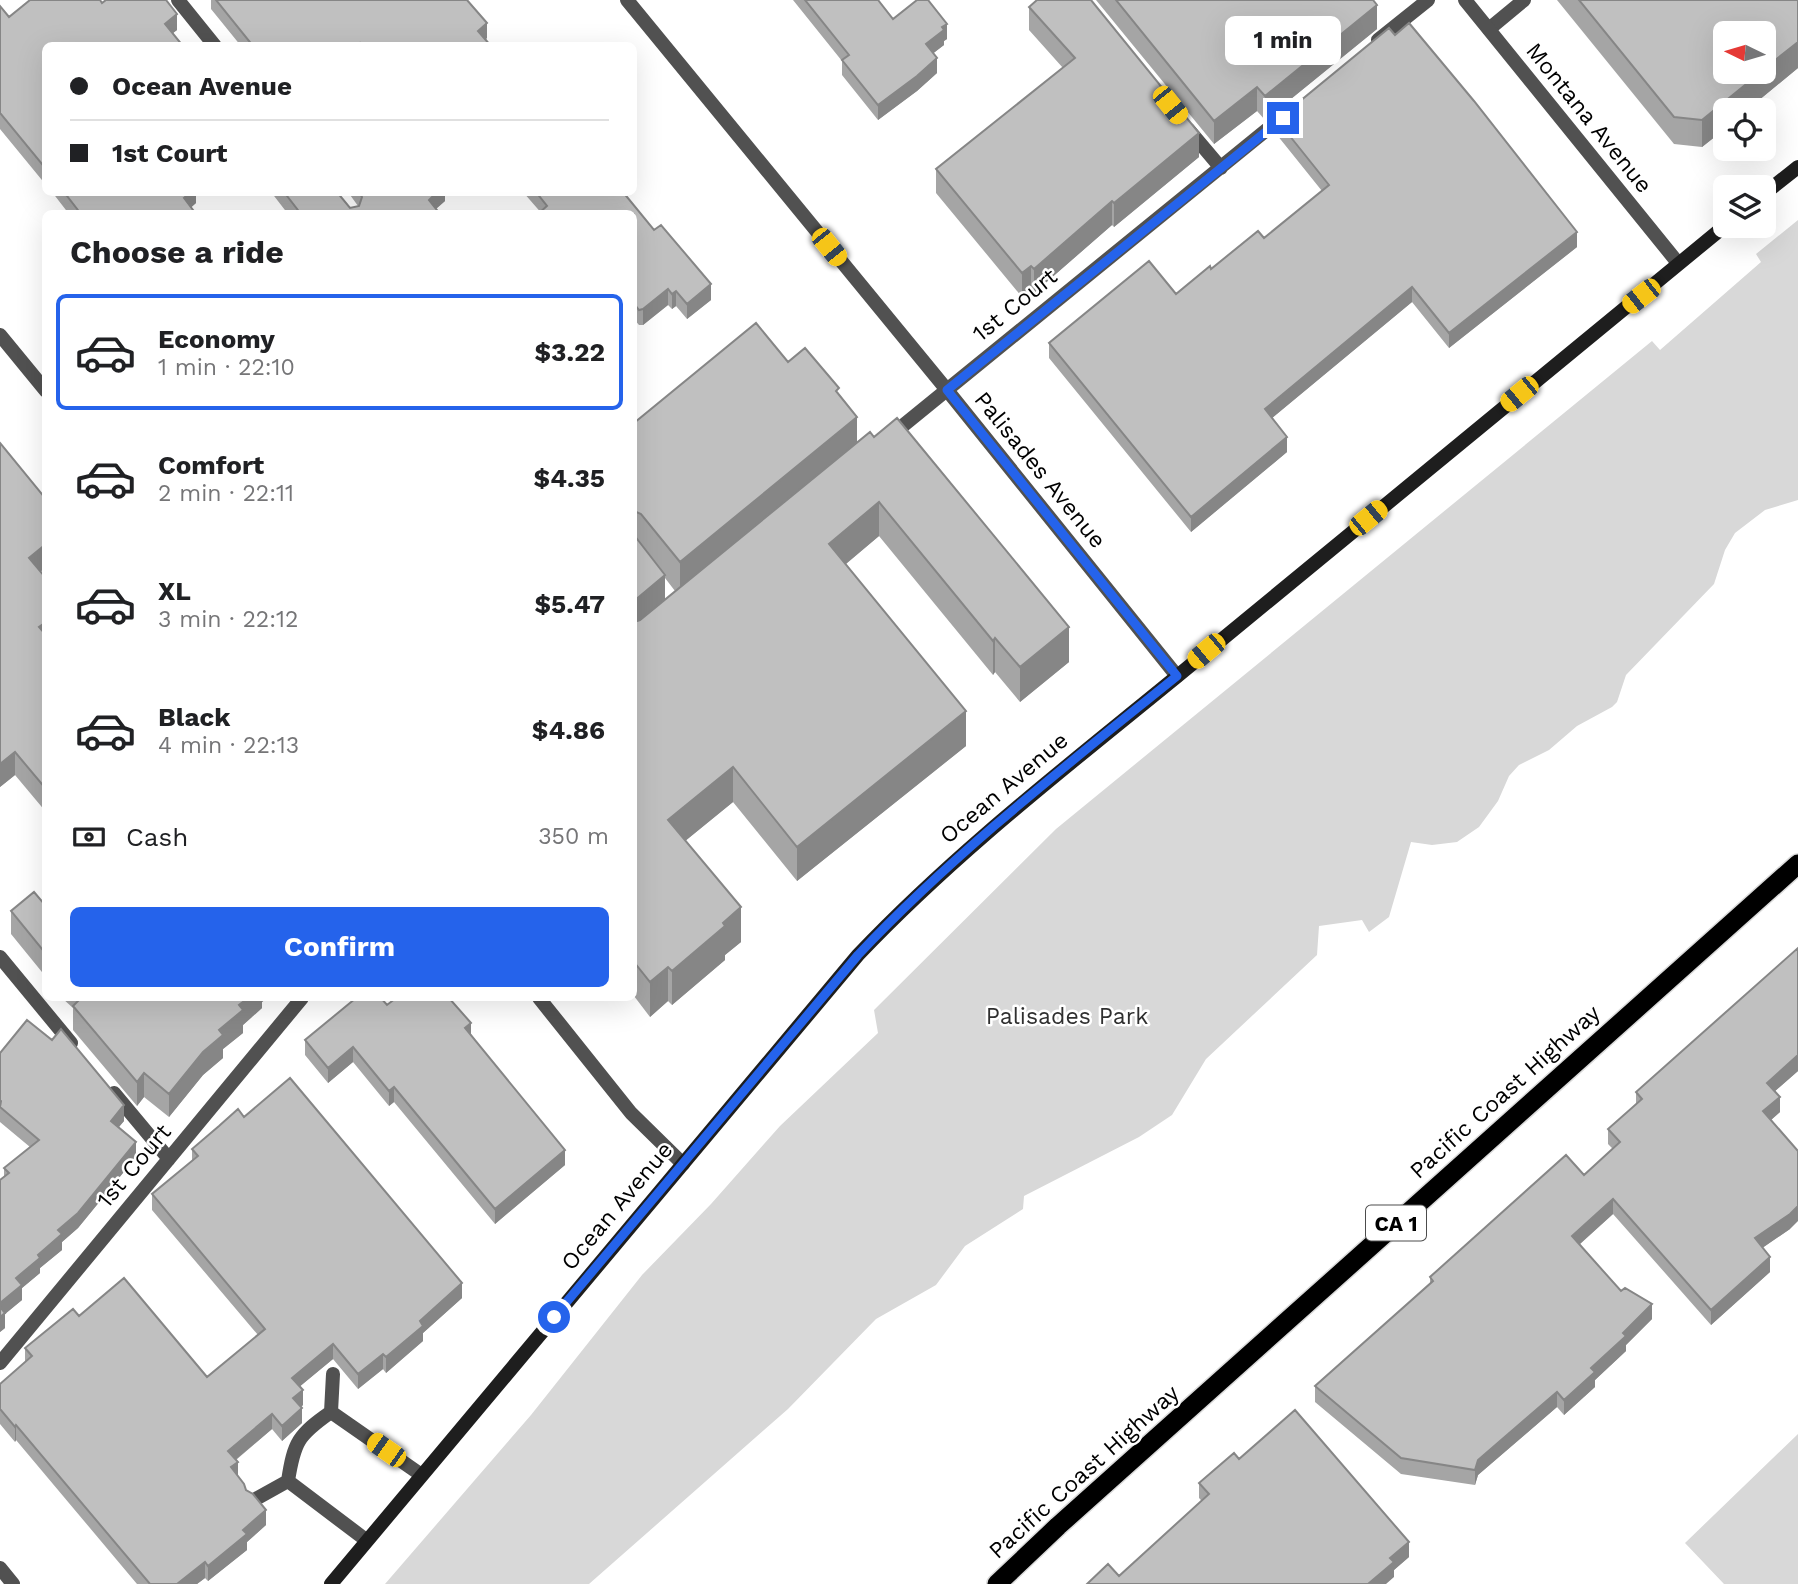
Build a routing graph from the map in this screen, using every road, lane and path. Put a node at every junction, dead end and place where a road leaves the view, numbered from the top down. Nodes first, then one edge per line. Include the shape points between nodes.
1 (178, 0) edge
2 (627, 0) edge
3 (1428, 0) edge
4 (1465, 0) edge
5 (1524, 0) edge
6 (1489, 29) junction
7 (212, 42) edge
8 (1365, 50) edge
9 (1303, 101) edge
10 (1178, 116) edge
11 (1798, 167) edge
12 (1220, 168) junction
13 (1776, 184) edge
14 (1713, 235) edge
15 (1678, 263) junction
16 (0, 335) edge
17 (42, 386) edge
18 (947, 390) junction
19 (883, 442) edge
20 (1177, 676) junction
21 (1798, 864) edge
22 (0, 957) edge
23 (300, 1001) edge
24 (541, 1001) edge
25 (80, 1053) edge
26 (107, 1085) edge
27 (169, 1159) junction
28 (683, 1164) junction
29 (0, 1363) edge
30 (333, 1374) dead end
31 (331, 1412) junction
32 (421, 1474) junction
33 (288, 1481) junction
34 (254, 1500) edge
35 (366, 1540) junction
36 (0, 1568) edge
37 (13, 1584) edge
38 (331, 1584) edge
39 (997, 1584) edge

1 - 7 street
2 - 18 street, Palisades Avenue
3 - 8 street
4 - 6 street, Montana Avenue
5 - 6 street
6 - 15 street, Montana Avenue
9 - 12 street, 1st Court
10 - 12 street
11 - 13 main road
12 - 18 street, 1st Court
14 - 15 main road, Ocean Avenue
15 - 20 main road, Ocean Avenue
16 - 17 street
18 - 19 street, 1st Court
18 - 20 street, Palisades Avenue
20 - 28 main road, Ocean Avenue via 969,847 904,907 858,955
21 - 39 highway, Pacific Coast Highway / CA 1
22 - 25 street
23 - 27 street, 1st Court
24 - 28 street via 631,1113
26 - 27 street
27 - 29 street, 1st Court
28 - 32 main road, Ocean Avenue
30 - 31 street
31 - 32 street
31 - 33 street via 308,1428 293,1450
32 - 35 main road, Ocean Avenue
33 - 34 street
33 - 35 street
35 - 38 main road, Ocean Avenue
36 - 37 street

